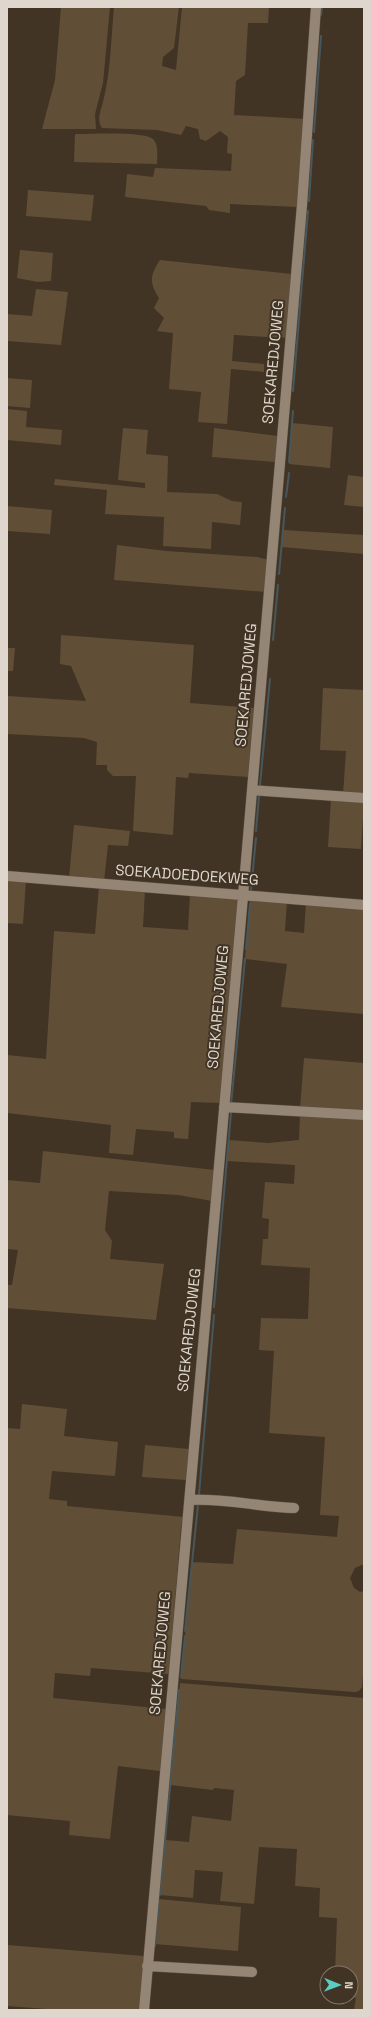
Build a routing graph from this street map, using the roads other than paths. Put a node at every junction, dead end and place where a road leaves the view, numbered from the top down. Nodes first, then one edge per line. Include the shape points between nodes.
1 (316, 7) edge
2 (252, 790) junction
3 (364, 798) edge
4 (7, 876) edge
5 (243, 896) junction
6 (364, 905) edge
7 (224, 1107) junction
8 (364, 1116) edge
9 (190, 1500) junction
10 (294, 1508) dead end
11 (147, 1966) junction
12 (252, 1972) dead end
13 (144, 2010) edge

1 - 2 street, SOEKAREDJOWEG
2 - 3 street
2 - 5 street, SOEKAREDJOWEG
4 - 5 street, SOEKADOEDOEKWEG
5 - 6 street, SOEKADOEDOEKWEG
5 - 7 street, SOEKAREDJOWEG
7 - 8 street
7 - 9 street, SOEKAREDJOWEG
9 - 10 street via 208,1499
9 - 11 street, SOEKAREDJOWEG
11 - 12 street
11 - 13 street, SOEKAREDJOWEG

